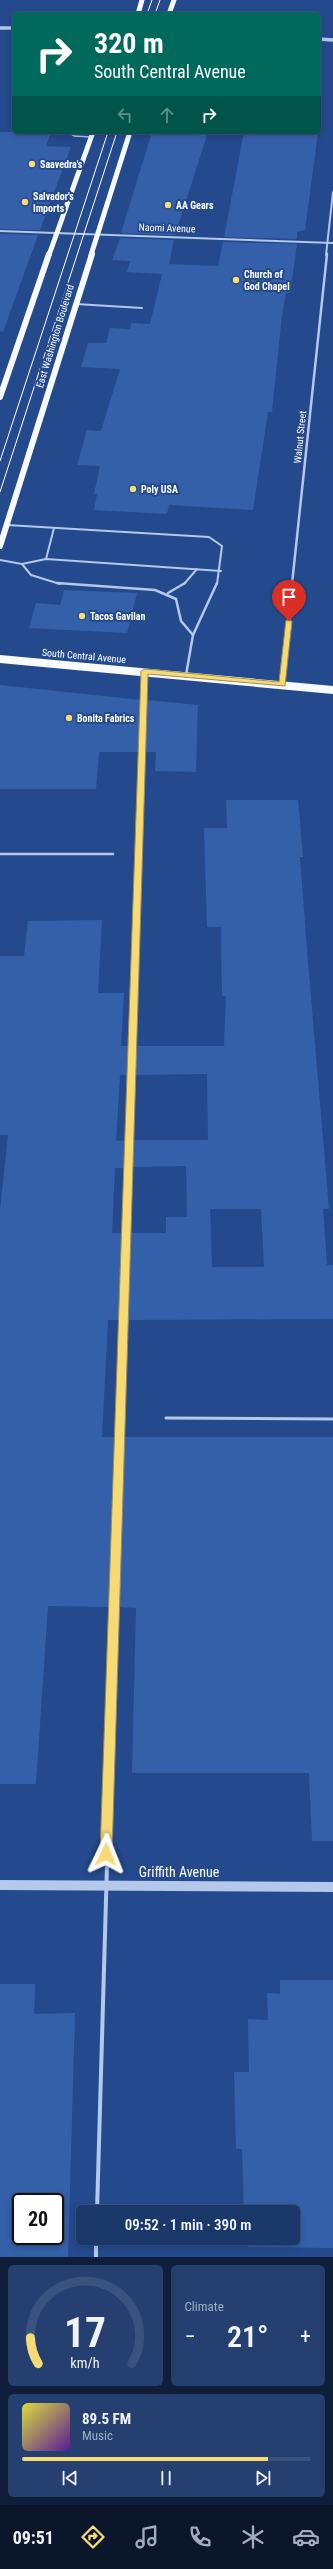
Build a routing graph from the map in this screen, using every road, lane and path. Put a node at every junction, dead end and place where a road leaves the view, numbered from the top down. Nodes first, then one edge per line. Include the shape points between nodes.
1 (142, 0) edge
2 (174, 0) edge
3 (139, 12) edge
4 (170, 12) edge
5 (0, 28) edge
6 (12, 28) edge
7 (321, 39) edge
8 (333, 40) edge
9 (71, 134) edge
10 (92, 134) edge
11 (129, 134) edge
12 (333, 192) edge
13 (0, 231) edge
14 (58, 232) junction
15 (97, 234) junction
16 (328, 242) junction
17 (333, 243) edge
18 (75, 304) junction
19 (142, 308) dead end
20 (0, 398) edge
21 (7, 525) junction
22 (54, 528) junction
23 (0, 546) edge
24 (46, 559) junction
25 (0, 560) edge
26 (22, 564) junction
27 (197, 569) junction
28 (221, 571) junction
29 (168, 593) junction
30 (193, 635) junction
31 (0, 659) edge
32 (145, 671) junction
33 (186, 675) junction
34 (282, 685) junction
35 (333, 690) edge
36 (0, 854) edge
37 (113, 854) dead end
38 (166, 1418) dead end
39 (333, 1420) edge
40 (0, 1885) edge
41 (105, 1885) junction
42 (333, 1887) edge
43 (97, 2205) edge
44 (96, 2245) edge
45 (96, 2257) edge

1 - 3 main road
2 - 4 main road
5 - 6 street
7 - 8 street
9 - 10 lane
10 - 14 main road
11 - 15 main road, East Washington Boulevard
12 - 16 street, Walnut Street
13 - 14 street, Naomi Avenue
14 - 15 street, Naomi Avenue
14 - 20 main road
15 - 16 street, Naomi Avenue
15 - 18 main road, East Washington Boulevard
16 - 17 street, Naomi Avenue
16 - 34 street, Walnut Street
18 - 19 lane
18 - 21 main road, East Washington Boulevard
21 - 22 lane
21 - 23 main road, East Washington Boulevard
22 - 24 lane
22 - 28 lane via 209,537 222,546
24 - 26 lane
24 - 27 lane
25 - 26 lane
26 - 29 lane via 31,575 63,585 155,590
27 - 28 lane
27 - 29 lane via 183,585
28 - 30 lane
29 - 30 lane via 176,599 181,621
30 - 33 lane
31 - 32 main road, South Central Avenue
32 - 33 main road, South Central Avenue
32 - 41 lane
33 - 34 main road, South Central Avenue
34 - 35 main road, South Central Avenue
36 - 37 lane
38 - 39 lane
40 - 41 street, Griffith Avenue
41 - 42 street, Griffith Avenue
41 - 43 lane
44 - 45 lane

